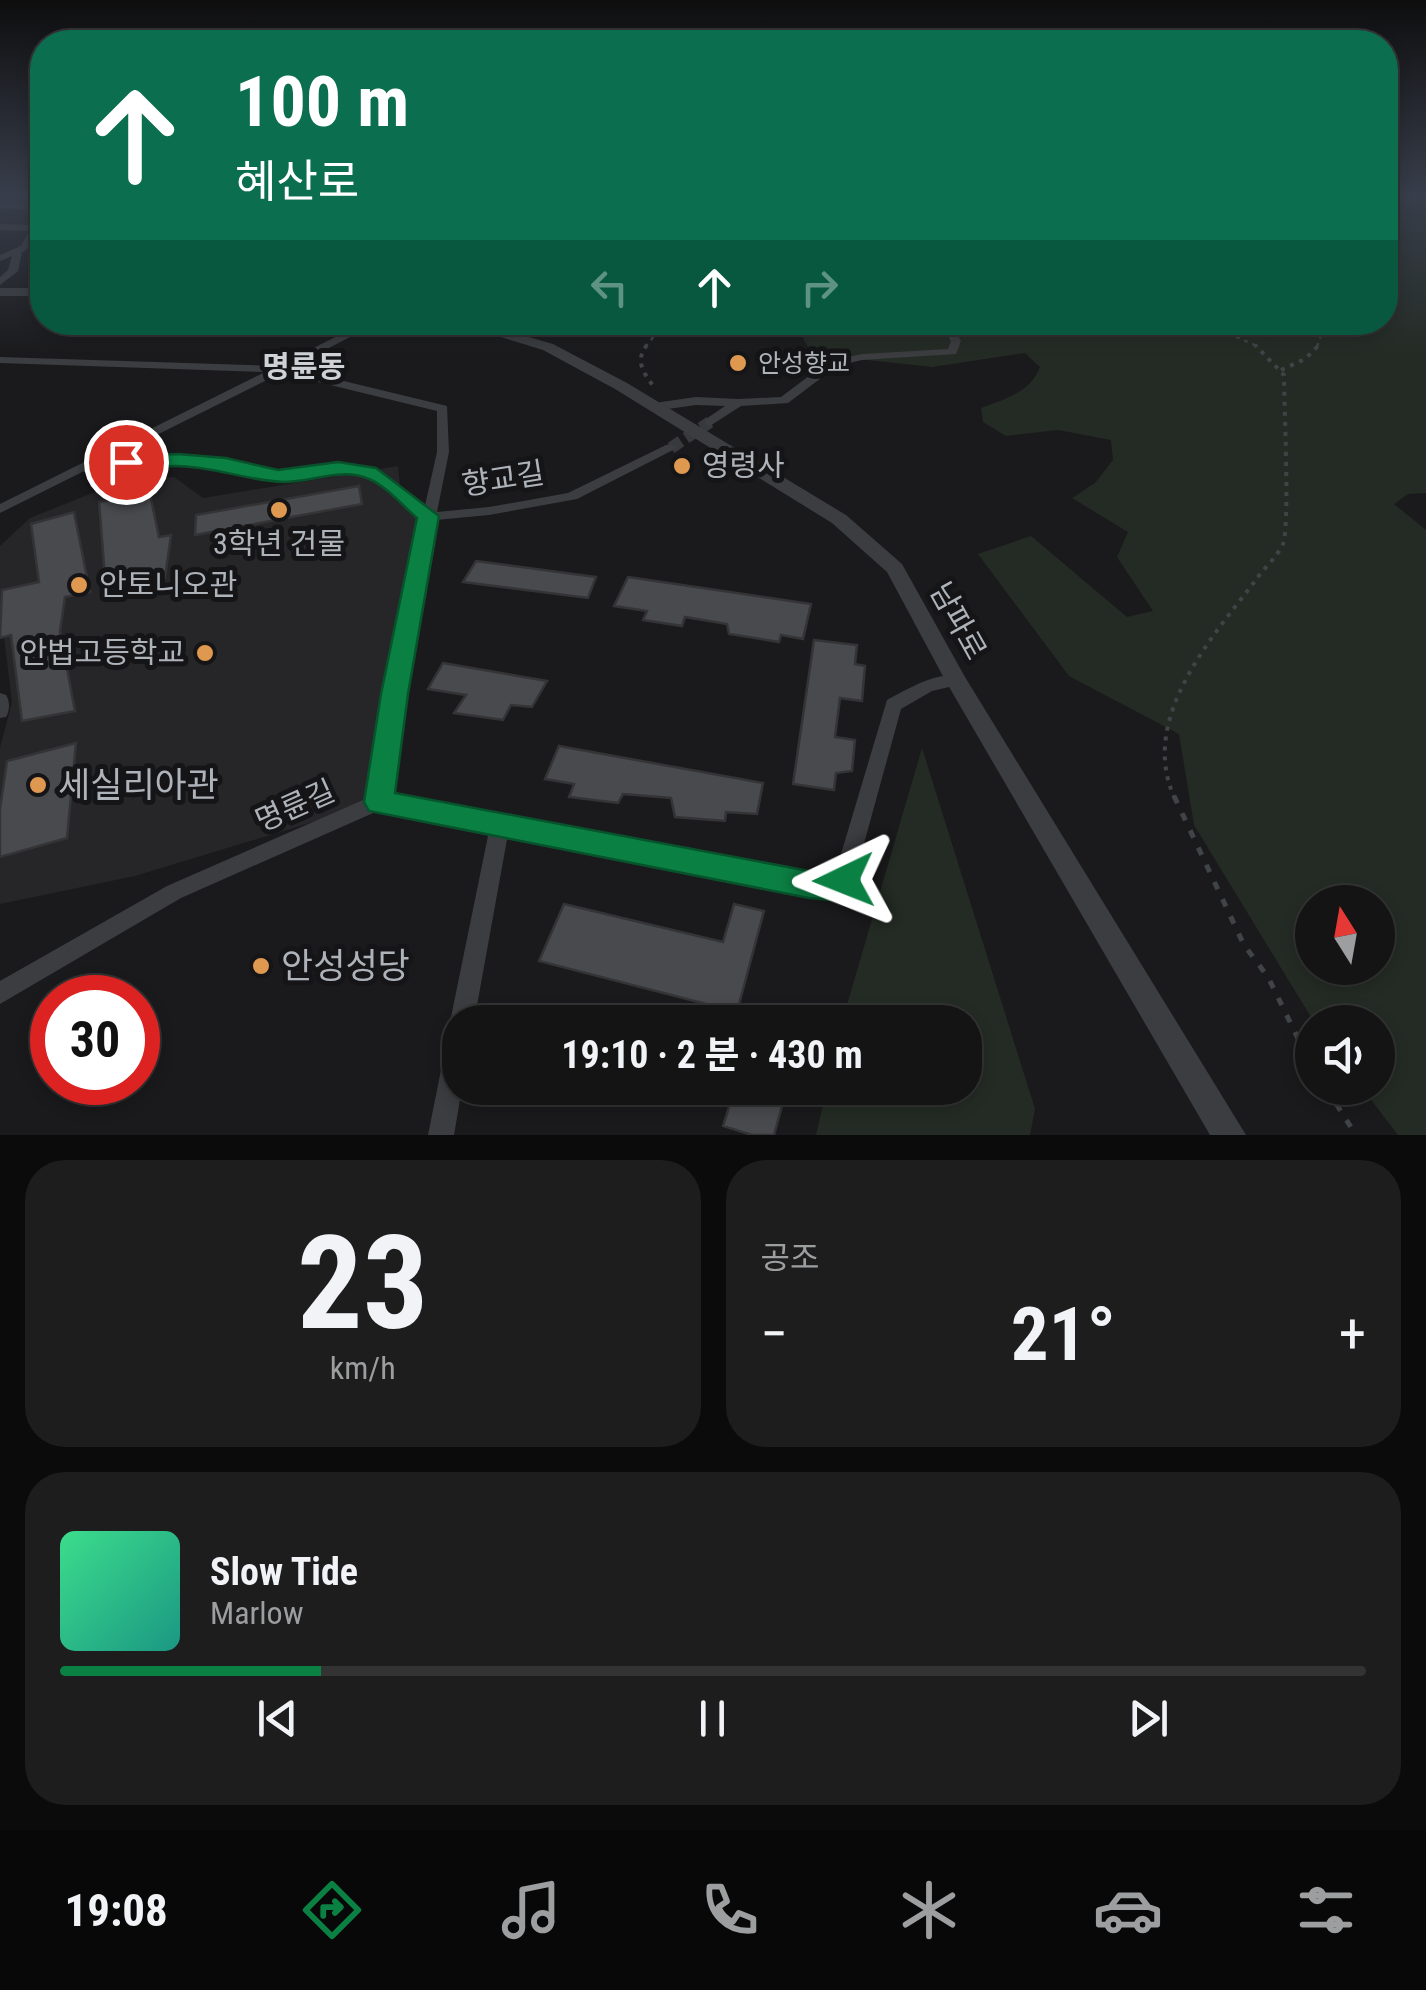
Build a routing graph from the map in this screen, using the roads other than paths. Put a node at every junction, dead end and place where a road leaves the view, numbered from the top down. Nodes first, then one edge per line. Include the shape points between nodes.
1 (20, 250) edge
2 (18, 253) junction
3 (0, 258) edge
4 (0, 282) edge
5 (0, 292) edge
6 (30, 292) edge
7 (348, 335) edge
8 (505, 335) edge
9 (952, 335) edge
10 (0, 360) edge
11 (279, 370) junction
12 (738, 403) junction
13 (654, 407) junction
14 (710, 422) tunnel mouth
15 (671, 448) tunnel mouth
16 (85, 468) junction
17 (0, 509) edge
18 (428, 516) junction
19 (956, 680) junction
20 (0, 699) edge
21 (0, 712) edge
22 (379, 802) junction
23 (500, 823) junction
24 (0, 994) edge
25 (465, 1005) edge
26 (447, 1105) edge
27 (441, 1135) edge
28 (1229, 1135) edge

1 - 2 street
2 - 3 street
2 - 4 street
5 - 6 street
7 - 11 street
8 - 13 street, 남파로 via 548,347
9 - 12 street via 952,352 833,363 784,400
10 - 11 street, 명륜길
11 - 16 street
11 - 18 street, 명륜길 via 443,410 443,452
12 - 13 street
12 - 14 street
13 - 19 street, 남파로 via 871,544 895,568
15 - 18 street, 향교길 via 572,496
16 - 17 street, 향교길
16 - 18 lane, 향교길 via 147,460 226,464 278,476 338,468 376,474
18 - 22 street, 명륜길
19 - 23 street via 927,686 893,705 844,880 831,887
19 - 28 street, 남파로
20 - 21 street
22 - 23 street
22 - 24 street, 명륜길 via 174,892
23 - 25 street
26 - 27 street

